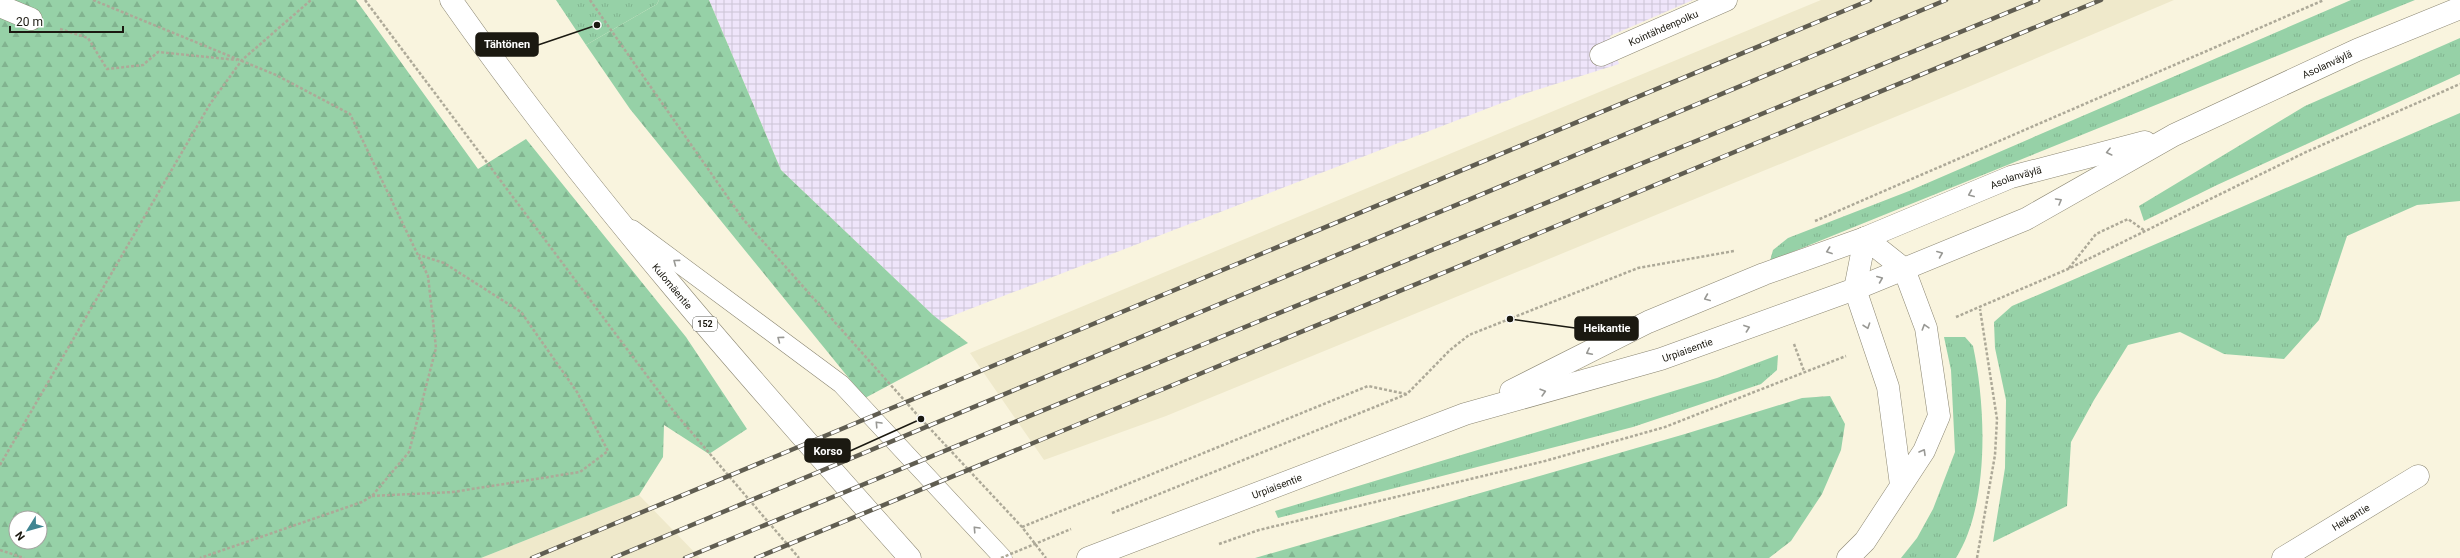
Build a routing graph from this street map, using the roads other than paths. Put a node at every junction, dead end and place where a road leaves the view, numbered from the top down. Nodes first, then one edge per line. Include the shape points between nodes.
1 (451, 0) edge
2 (1726, 0) edge
3 (0, 6) edge
4 (2460, 8) edge
5 (31, 19) road end
6 (1601, 55) dead end
7 (2174, 135) junction
8 (617, 218) junction
9 (1865, 238) junction
10 (1904, 269) junction
11 (1855, 289) junction
12 (1465, 414) junction
13 (2418, 476) dead end
14 (1901, 485) junction
15 (1090, 557) edge
16 (910, 558) edge
17 (1002, 558) edge
18 (1848, 558) edge
19 (2283, 558) edge

1 - 8 main road, Kulomäentie / 152 via 489,54
2 - 6 main road, Kointähdenpolku
3 - 5 main road
4 - 7 main road, Asolanväylä via 2357,50
7 -> 9 main road, Asolanväylä via 2011,177
10 -> 7 main road, Asolanväylä via 2026,219
8 - 16 main road, Kulomäentie / 152 via 766,396
17 -> 8 lane via 841,384
9 - 10 main road
9 - 11 main road
9 -> 12 main road, Urpiaisentie via 1764,274 1648,322
11 -> 10 main road, Urpiaisentie
14 -> 10 main road via 1924,451 1939,416 1929,342
12 -> 11 main road, Urpiaisentie via 1661,359
11 -> 14 main road via 1888,387
12 - 15 main road, Urpiaisentie
13 - 19 main road, Heikantie
14 - 18 main road via 1865,541

